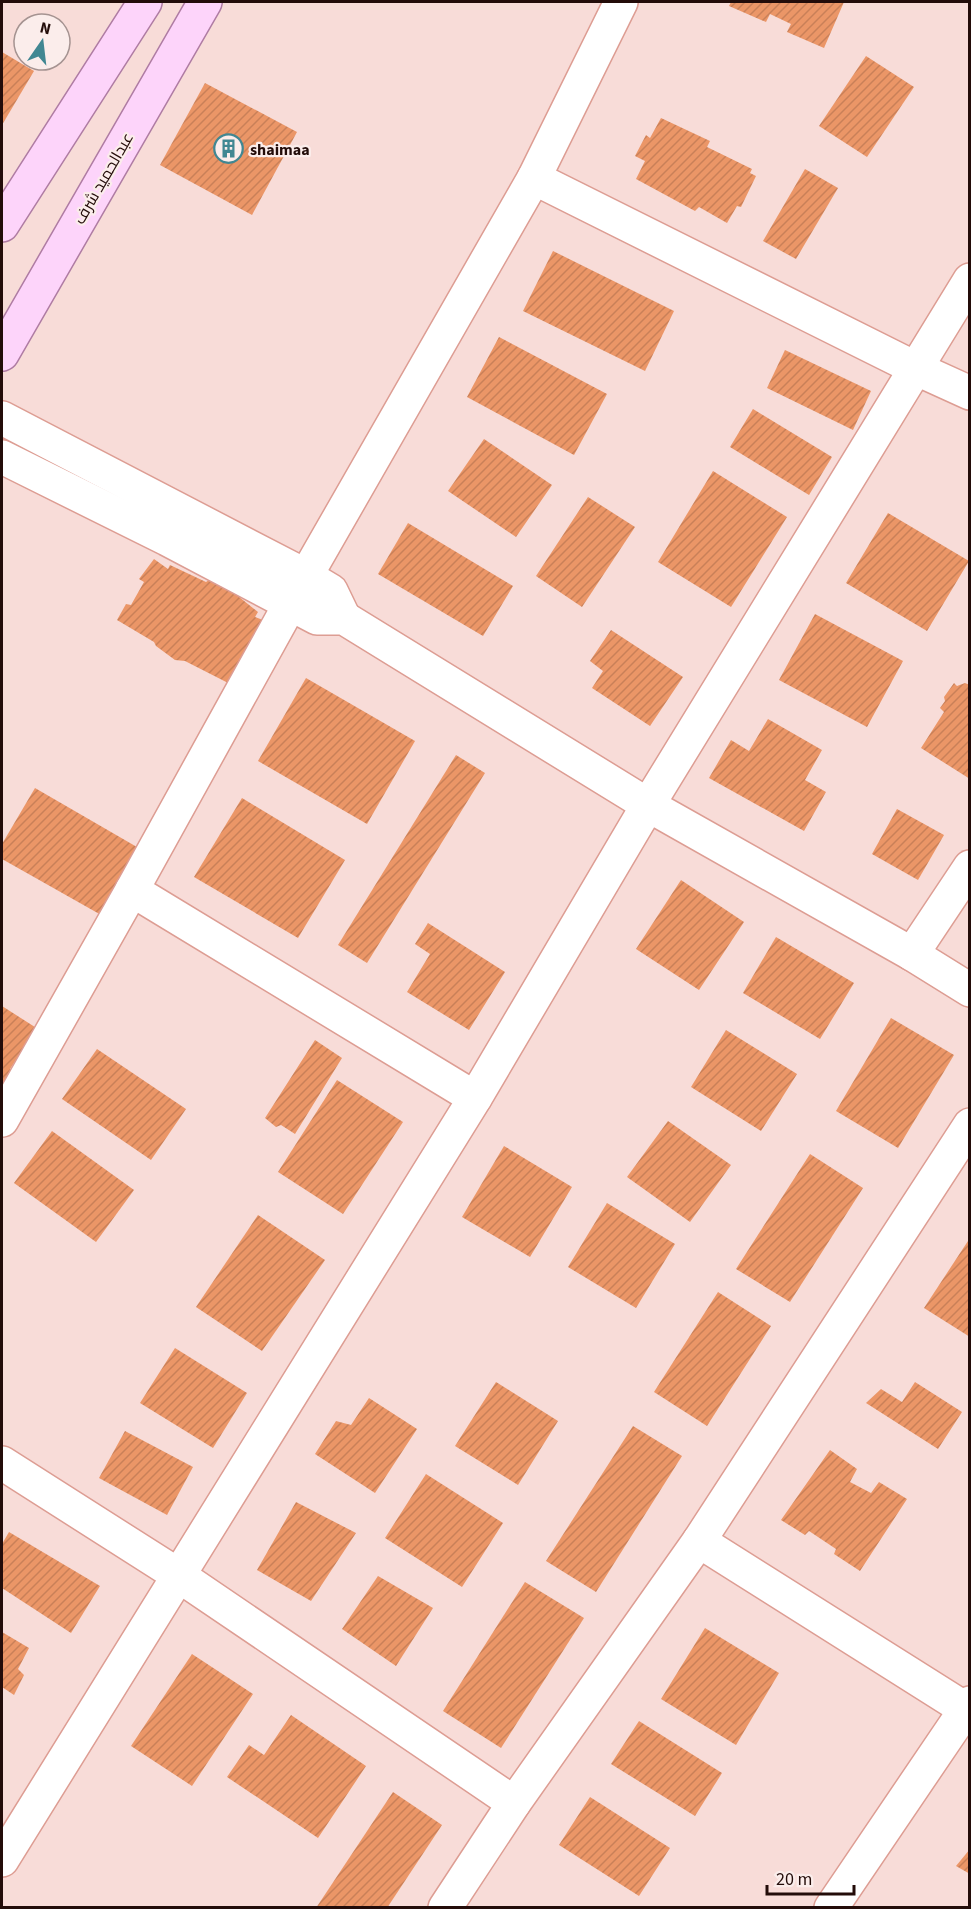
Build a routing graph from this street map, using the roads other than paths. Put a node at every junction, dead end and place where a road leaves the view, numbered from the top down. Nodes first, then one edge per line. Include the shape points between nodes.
1 (145, 2) edge
2 (205, 2) edge
3 (621, 2) edge
4 (534, 178) junction
5 (2, 225) edge
6 (969, 280) edge
7 (2, 354) edge
8 (915, 368) junction
9 (969, 393) edge
10 (2, 418) edge
11 (2, 457) edge
12 (306, 576) junction
13 (290, 604) junction
14 (344, 618) junction
15 (648, 805) junction
16 (969, 867) edge
17 (132, 890) junction
18 (912, 954) junction
19 (969, 990) edge
20 (476, 1098) junction
21 (2, 1120) edge
22 (969, 1125) edge
23 (2, 1463) edge
24 (699, 1540) junction
25 (178, 1575) junction
26 (968, 1708) edge
27 (514, 1803) junction
28 (2, 1860) edge
29 (445, 1908) edge
30 (831, 1908) edge

1 - 5 main road
2 - 7 main road, عبدالحميد شرف
3 - 4 street
4 - 8 street
4 - 12 street
6 - 8 street
8 - 9 street
8 - 15 street
10 - 12 street
11 - 13 street
12 - 13 street
12 - 14 street via 331,591
13 - 14 street via 316,618
13 - 17 street
14 - 15 street
15 - 18 street
15 - 20 street
16 - 18 street
17 - 20 street
17 - 21 street
18 - 19 street
20 - 25 street
22 - 24 street
23 - 25 street
24 - 26 street
24 - 27 street
25 - 27 street
25 - 28 street
26 - 30 street
27 - 29 street

